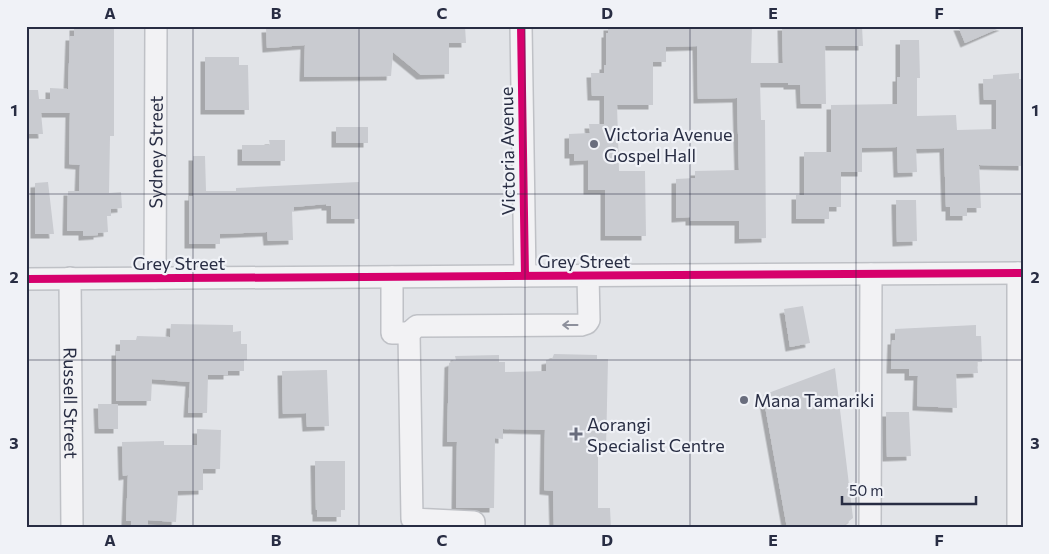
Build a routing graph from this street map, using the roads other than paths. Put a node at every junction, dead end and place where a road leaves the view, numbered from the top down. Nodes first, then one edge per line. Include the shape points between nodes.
1 (156, 26) edge
2 (521, 26) edge
3 (1021, 273) edge
4 (871, 274) junction
5 (588, 275) junction
6 (525, 276) junction
7 (392, 277) junction
8 (70, 278) junction
9 (155, 278) junction
10 (26, 279) edge
11 (409, 333) junction
12 (72, 528) edge
13 (474, 528) edge
14 (870, 528) edge
15 (1018, 528) edge

1 - 9 street, Sydney Street
2 - 6 street, Victoria Avenue
3 - 4 street, Grey Street
3 - 15 street
4 - 5 street, Grey Street
4 - 14 street
5 - 6 street, Grey Street
5 -> 11 street via 589,320 581,325 417,326
6 - 7 street, Grey Street
7 - 9 street, Grey Street
7 - 11 street via 392,333
8 - 9 street, Grey Street
8 - 10 street, Grey Street
8 - 12 street, Russell Street
11 - 13 street via 412,519 474,522

